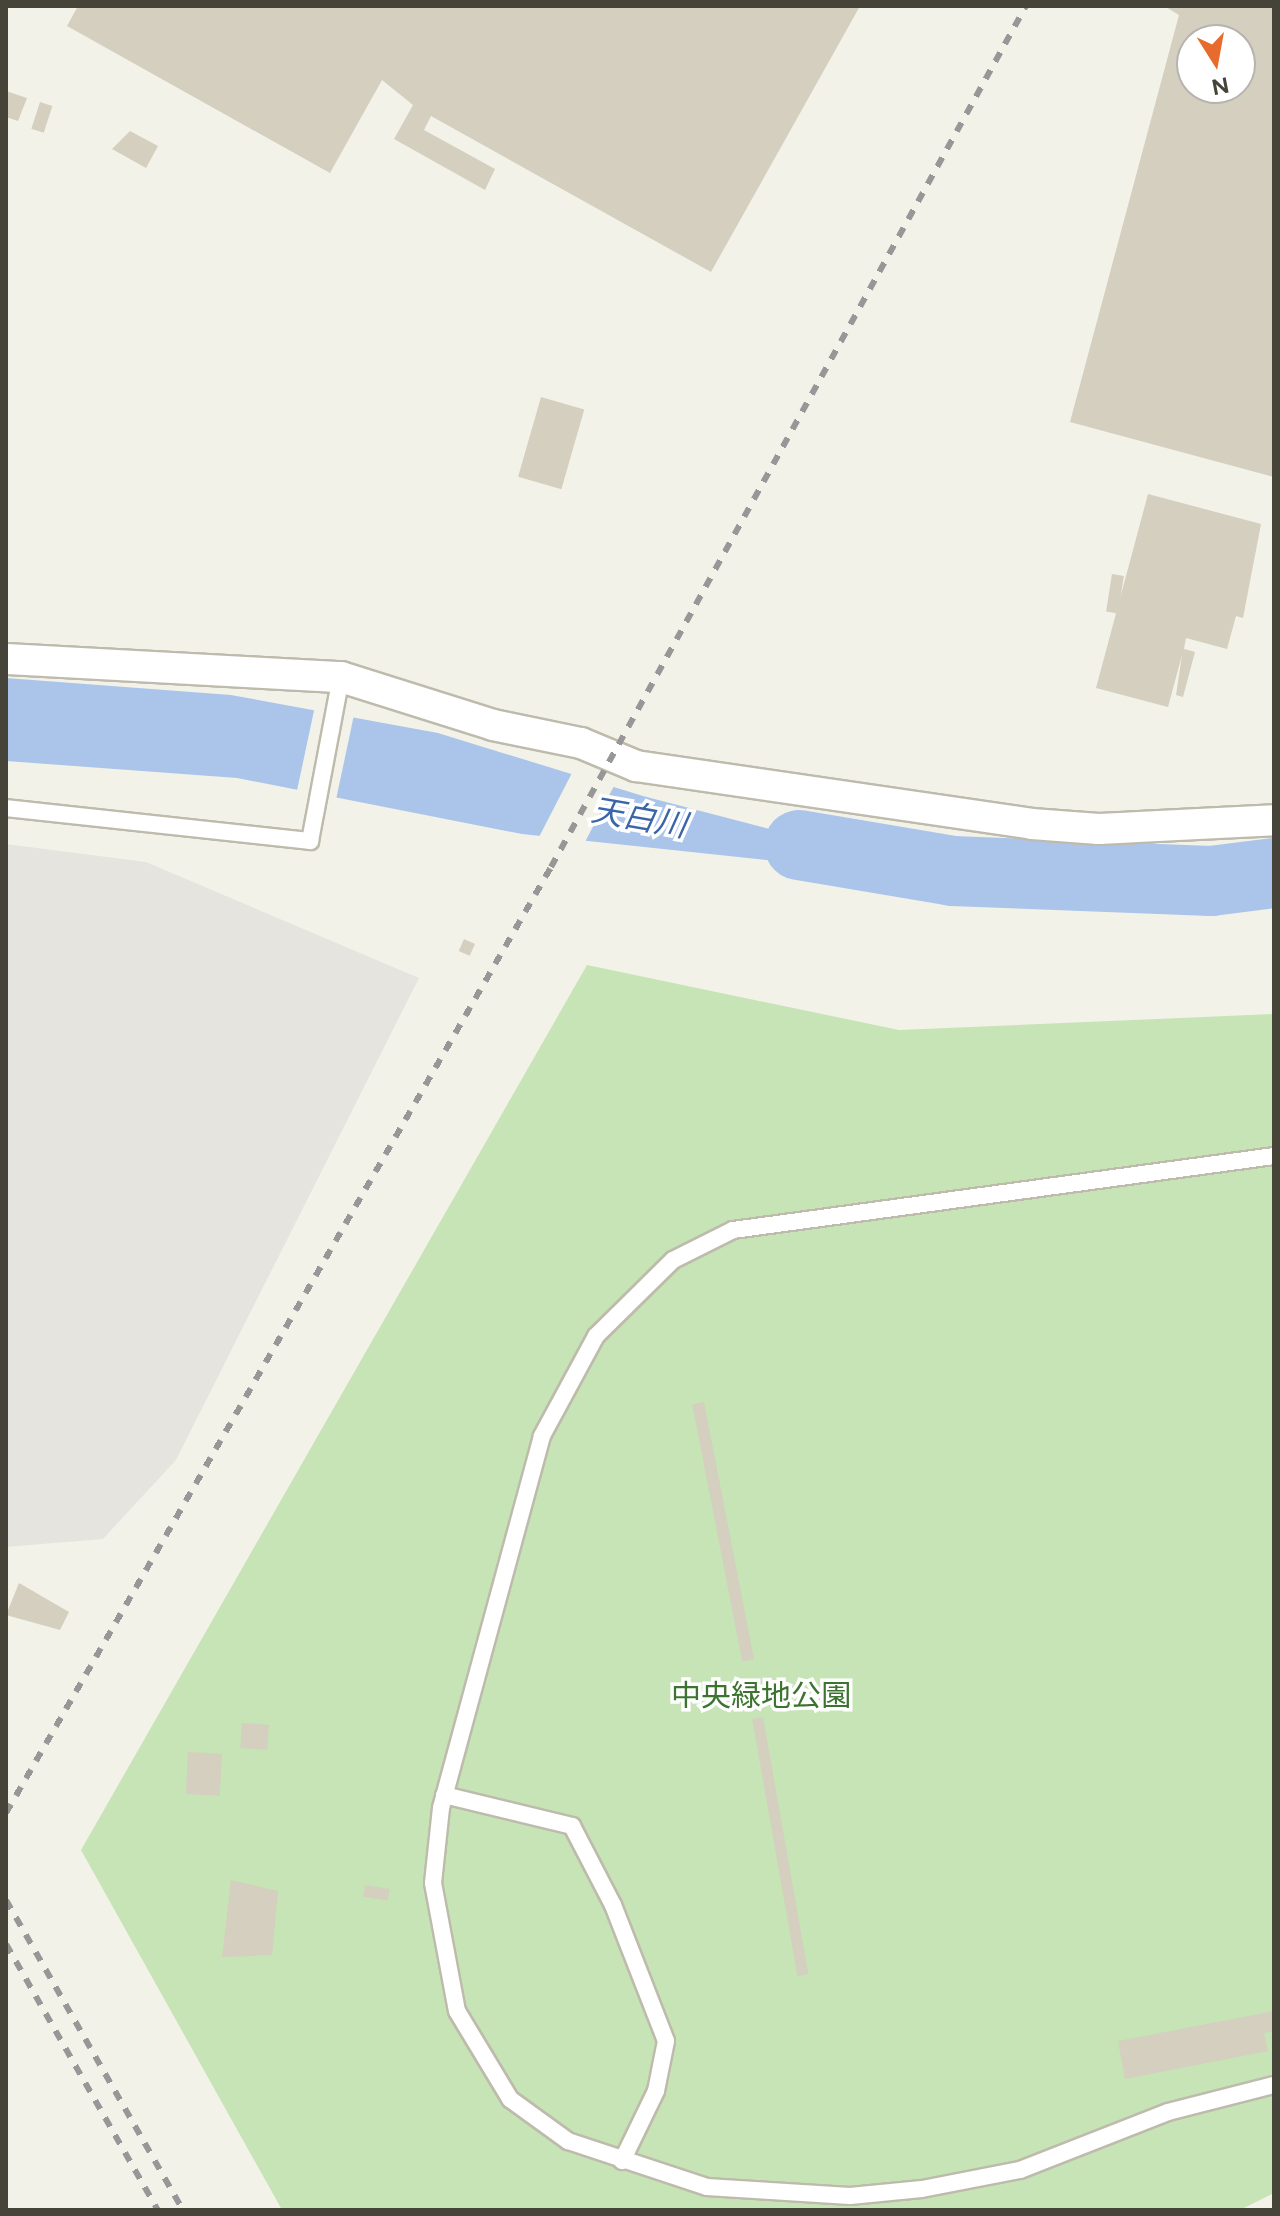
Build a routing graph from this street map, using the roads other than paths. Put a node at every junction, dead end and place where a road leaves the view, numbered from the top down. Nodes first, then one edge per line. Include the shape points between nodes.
1 (6, 659) edge
2 (339, 685) junction
3 (6, 808) edge
4 (1274, 820) edge
5 (1274, 1156) edge
6 (444, 1795) junction
7 (1274, 2085) edge
8 (622, 2161) junction

1 - 2 street
2 - 3 lane via 310,841
2 - 4 street via 581,743 636,766 761,787 1086,828
5 - 6 lane via 733,1230 673,1260 596,1336 542,1436
6 - 8 lane via 433,1883 457,2011 510,2099 568,2141
6 - 8 lane via 572,1826 613,1905 666,2041 656,2091
7 - 8 lane via 1168,2112 1020,2170 922,2189 764,2194

